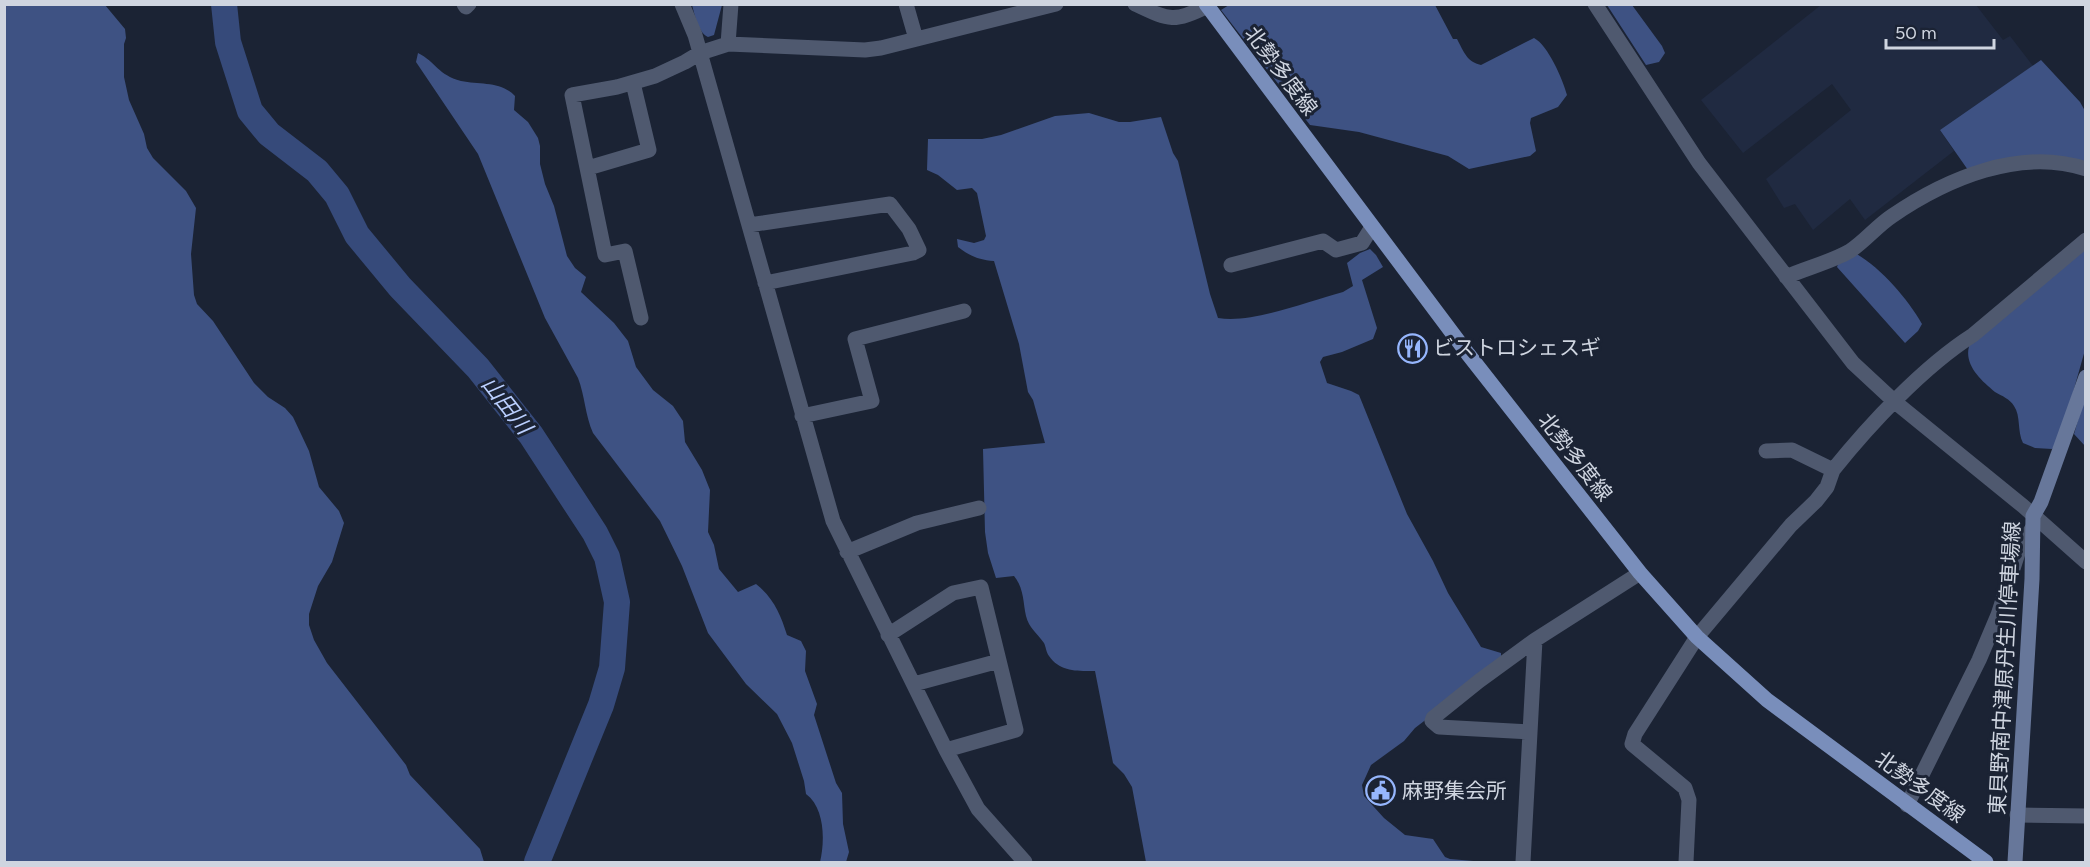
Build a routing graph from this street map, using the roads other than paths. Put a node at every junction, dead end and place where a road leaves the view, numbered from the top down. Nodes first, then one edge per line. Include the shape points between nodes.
1 (464, 4) edge
2 (469, 4) edge
3 (682, 4) edge
4 (731, 4) edge
5 (906, 4) edge
6 (1056, 4) edge
7 (1135, 4) edge
8 (1595, 4) edge
9 (1210, 6) edge
10 (1017, 9) edge
11 (916, 39) junction
12 (728, 44) junction
13 (700, 52) junction
14 (633, 82) junction
15 (588, 168) junction
16 (2085, 169) edge
17 (749, 225) junction
18 (1372, 227) junction
19 (2085, 240) edge
20 (1231, 265) dead end
21 (1786, 276) junction
22 (765, 282) junction
23 (964, 311) dead end
24 (641, 318) dead end
25 (2085, 376) edge
26 (1895, 402) junction
27 (802, 416) junction
28 (1766, 451) dead end
29 (1833, 470) junction
30 (979, 508) dead end
31 (2033, 521) junction
32 (847, 552) junction
33 (2085, 562) edge
34 (1640, 573) junction
35 (888, 635) junction
36 (1697, 637) junction
37 (1535, 640) junction
38 (999, 661) junction
39 (914, 684) junction
40 (1530, 732) junction
41 (946, 750) junction
42 (1907, 805) junction
43 (2017, 815) junction
44 (2085, 816) edge
45 (1025, 862) edge
46 (1523, 862) edge
47 (1686, 862) edge
48 (1986, 862) edge
49 (2015, 862) edge

1 - 2 street
3 - 13 street
4 - 12 street
5 - 11 street
6 - 10 street
7 - 9 street via 1172,19
8 - 21 street via 1699,163
9 - 18 main road, 北勢多度線
10 - 11 street
11 - 12 street via 865,50
12 - 13 street
13 - 14 street via 668,71
13 - 17 street
14 - 15 street via 649,150
14 - 15 street via 572,95
15 - 24 street via 605,255 625,251
16 - 21 street via 2056,162 2026,162 1956,179 1899,211 1850,250
17 - 22 street
17 - 22 street via 890,204 919,250
18 - 20 street via 1362,243 1336,250 1323,240
18 - 34 main road, 北勢多度線
19 - 26 street via 1952,348
21 - 26 street via 1853,363
22 - 27 street
23 - 27 street via 855,339 872,401
25 - 31 main road, 東貝野南中津原丹生川停車場線
26 - 29 street
26 - 31 street
27 - 32 street via 833,520
28 - 29 street via 1792,450
29 - 36 street via 1816,501 1791,525
30 - 32 street via 916,523
31 - 33 street
31 - 42 street via 1979,660
31 - 43 main road, 東貝野南中津原丹生川停車場線
32 - 35 street
34 - 36 main road, 北勢多度線
34 - 37 street
35 - 38 street via 953,593 981,587
35 - 39 street
36 - 42 main road, 北勢多度線 via 1767,700
36 - 47 street via 1632,744 1685,788 1689,800
37 - 40 street
37 - 40 street via 1432,721 1439,727
38 - 39 street
38 - 41 street via 1016,730
39 - 41 street
40 - 46 street
41 - 45 street via 978,809
42 - 48 main road, 北勢多度線
43 - 44 street
43 - 49 main road, 東貝野南中津原丹生川停車場線

